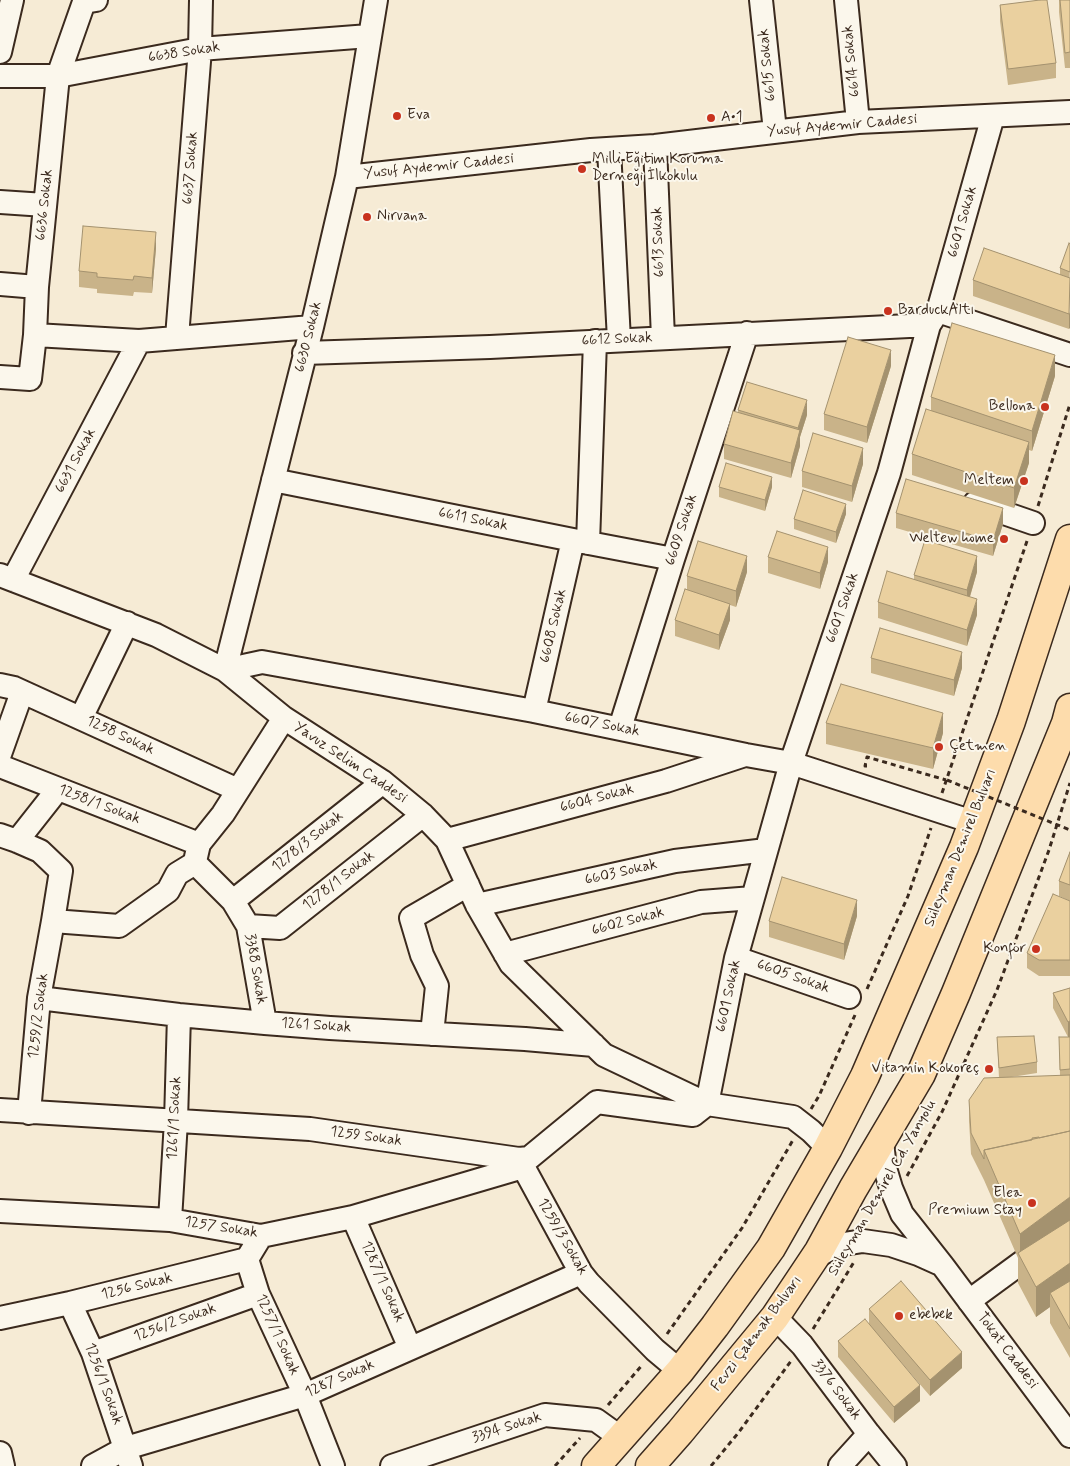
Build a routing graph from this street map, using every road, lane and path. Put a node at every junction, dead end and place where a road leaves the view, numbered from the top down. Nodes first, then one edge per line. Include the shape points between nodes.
1 (12, 0) edge
2 (96, 0) edge
3 (201, 0) edge
4 (376, 0) edge
5 (761, 0) edge
6 (846, 0) edge
7 (369, 36) junction
8 (200, 48) junction
9 (0, 52) edge
10 (0, 76) edge
11 (58, 76) junction
12 (1070, 112) edge
13 (993, 116) junction
14 (858, 122) junction
15 (776, 131) junction
16 (655, 146) junction
17 (608, 149) junction
18 (347, 177) junction
19 (0, 202) edge
20 (45, 205) junction
21 (0, 284) edge
22 (37, 286) junction
23 (934, 318) junction
24 (312, 326) junction
25 (746, 333) junction
26 (35, 335) junction
27 (178, 337) junction
28 (663, 338) junction
29 (620, 340) junction
30 (138, 341) junction
31 (595, 342) junction
32 (304, 353) junction
33 (1070, 355) edge
34 (0, 377) edge
35 (1070, 404) edge
36 (273, 480) junction
37 (952, 495) edge
38 (1033, 523) junction
39 (1070, 539) edge
40 (580, 542) junction
41 (673, 558) junction
42 (7, 578) edge
43 (126, 623) junction
44 (225, 670) junction
45 (0, 685) edge
46 (22, 692) junction
47 (1070, 708) edge
48 (534, 711) junction
49 (81, 718) junction
50 (284, 718) junction
51 (620, 728) junction
52 (0, 754) edge
53 (746, 755) junction
54 (790, 762) junction
55 (0, 766) edge
56 (874, 769) dead end
57 (947, 780) junction
58 (383, 782) junction
59 (1070, 783) edge
60 (58, 790) junction
61 (238, 790) junction
62 (936, 810) junction
63 (423, 815) junction
64 (973, 822) junction
65 (1070, 830) edge
66 (9, 838) edge
67 (447, 840) junction
68 (766, 850) junction
69 (197, 854) junction
70 (468, 885) junction
71 (753, 898) junction
72 (233, 901) junction
73 (477, 906) junction
74 (53, 921) junction
75 (248, 926) junction
76 (504, 954) junction
77 (736, 958) junction
78 (39, 998) junction
79 (856, 1002) junction
80 (179, 1015) junction
81 (265, 1023) junction
82 (432, 1034) junction
83 (594, 1045) junction
84 (707, 1104) junction
85 (0, 1110) edge
86 (30, 1113) junction
87 (176, 1121) junction
88 (802, 1124) junction
89 (882, 1142) junction
90 (828, 1148) junction
91 (521, 1163) junction
92 (894, 1197) junction
93 (0, 1211) edge
94 (353, 1217) junction
95 (170, 1220) junction
96 (1070, 1227) edge
97 (261, 1236) junction
98 (867, 1242) junction
99 (814, 1258) junction
100 (247, 1259) junction
101 (943, 1266) junction
102 (581, 1273) junction
103 (258, 1294) junction
104 (969, 1301) junction
105 (70, 1303) junction
106 (775, 1317) junction
107 (0, 1318) edge
108 (802, 1345) junction
109 (410, 1348) junction
110 (655, 1350) junction
111 (93, 1353) junction
112 (680, 1371) junction
113 (305, 1395) junction
114 (596, 1420) junction
115 (868, 1434) junction
116 (1070, 1436) edge
117 (621, 1438) junction
118 (0, 1453) edge
119 (129, 1457) edge
120 (3, 1466) edge
121 (93, 1466) edge
122 (333, 1466) edge
123 (392, 1466) edge
124 (555, 1466) edge
125 (596, 1466) edge
126 (650, 1466) edge
127 (711, 1466) edge
128 (840, 1466) edge
129 (895, 1466) edge

1 - 9 street
2 - 11 street, 6636 Sokak via 84,2
3 - 8 street, 6637 Sokak
4 - 7 street, 6630 Sokak
5 - 15 street, 6615 Sokak
6 - 14 street, 6614 Sokak
7 - 8 street, 6638 Sokak
7 - 18 street, 6630 Sokak
8 - 11 street, 6638 Sokak
8 - 27 street, 6637 Sokak
10 - 11 street, 6638 Sokak
11 - 20 street, 6636 Sokak
12 - 13 street, Yusuf Aydemir Caddesi
13 - 14 street, Yusuf Aydemir Caddesi
13 - 23 street, 6601 Sokak
14 - 15 street, Yusuf Aydemir Caddesi
15 - 16 street, Yusuf Aydemir Caddesi
16 - 17 street, Yusuf Aydemir Caddesi
16 - 28 street, 6613 Sokak
17 - 18 street, Yusuf Aydemir Caddesi
17 - 29 street
18 - 24 street, 6630 Sokak
19 - 20 street
20 - 22 street, 6636 Sokak
21 - 22 street
22 - 26 street, 6636 Sokak
23 - 25 street, 6612 Sokak
23 - 33 street
23 - 54 street, 6601 Sokak via 898,476
24 - 27 street
24 - 32 street, 6630 Sokak
25 - 28 street, 6612 Sokak
25 - 41 street, 6609 Sokak
26 - 30 street
26 - 34 street, 6636 Sokak via 30,379
27 - 30 street
28 - 29 street, 6612 Sokak
29 - 31 street, 6612 Sokak
30 - 42 street, 6631 Sokak
31 - 32 street, 6612 Sokak
31 - 40 street, 6608 Sokak
32 - 36 street, 6630 Sokak
35 - 38 path
36 - 40 street, 6611 Sokak
36 - 44 street, 6630 Sokak
37 - 38 street
38 - 57 path
39 - 64 main road, Süleyman Demirel Bulvarı via 1010,722
40 - 41 street, 6611 Sokak
40 - 48 street, 6608 Sokak
41 - 51 street, 6609 Sokak
42 - 43 street, Yavuz Selim Caddesi
43 - 44 street, Yavuz Selim Caddesi
43 - 49 street
44 - 48 street, 6607 Sokak via 262,662
44 - 50 street, Yavuz Selim Caddesi
45 - 46 street, 1258 Sokak
46 - 49 street, 1258 Sokak
46 - 52 street
47 - 89 main road via 960,984 921,1074
48 - 51 street, 6607 Sokak
49 - 61 street, 1258 Sokak
50 - 58 street, Yavuz Selim Caddesi
50 - 61 street
51 - 53 street, 6607 Sokak
53 - 54 street, 6607 Sokak
53 - 67 street, 6604 Sokak via 666,781
54 - 62 street, 6607 Sokak
54 - 68 street, 6601 Sokak
55 - 60 street, 1258/1 Sokak
56 - 57 path via 865,766 867,757
57 - 62 path
57 - 65 path, bridge
58 - 63 street, Yavuz Selim Caddesi
58 - 72 street, 1278/3 Sokak
59 - 92 path, Süleyman Demirel Cd. Yanyolu via 997,990 942,1112
60 - 66 street
60 - 69 street, 1258/1 Sokak
61 - 69 street
62 - 64 street, 6607 Sokak
62 - 79 path via 908,896
63 - 67 street, Yavuz Selim Caddesi
63 - 75 street, 1278/1 Sokak via 280,928
64 - 90 main road, Süleyman Demirel Bulvarı via 865,1076
66 - 74 street via 40,851 61,871
67 - 70 street, Yavuz Selim Caddesi
68 - 71 street, 6601 Sokak
68 - 73 street, 6603 Sokak via 675,861
69 - 72 street, 3388 Sokak
69 - 74 street via 177,874 168,891 119,926
70 - 73 street, Yavuz Selim Caddesi
70 - 82 street via 411,918 422,955 437,986
71 - 76 street, 6602 Sokak via 702,902
71 - 77 street, 6601 Sokak
72 - 75 street, 3388 Sokak
73 - 76 street, Yavuz Selim Caddesi
74 - 78 street, 1259/2 Sokak
75 - 81 street, 3388 Sokak
76 - 83 street, Yavuz Selim Caddesi
77 - 79 street, 6605 Sokak
77 - 84 street, 6601 Sokak
78 - 80 street, 1261 Sokak
78 - 86 street, 1259/2 Sokak
79 - 88 path via 819,1096
80 - 81 street, 1261 Sokak
80 - 87 street, 1261/1 Sokak
81 - 82 street, 1261 Sokak
82 - 83 street, 1261 Sokak
83 - 84 street, Yavuz Selim Caddesi via 604,1055
84 - 88 street, Yavuz Selim Caddesi via 793,1117
84 - 91 street via 693,1115 597,1102
85 - 86 street, 1259 Sokak
86 - 87 street, 1259 Sokak
87 - 91 street, 1259 Sokak via 310,1129
87 - 95 street, 1261/1 Sokak
88 - 90 street, Yavuz Selim Caddesi
88 - 110 path via 742,1228
89 - 92 street, Tokat Caddesi via 885,1168
89 - 99 main road, Fevzi Çakmak Bulvarı
90 - 112 main road via 771,1248
91 - 94 street, 1257 Sokak
91 - 102 street, 1259/3 Sokak
92 - 101 street, Tokat Caddesi via 902,1214
93 - 95 street, 1257 Sokak
94 - 97 street, 1257 Sokak
94 - 109 street, 1287/1 Sokak
95 - 97 street, 1257 Sokak
96 - 104 street
97 - 100 street
98 - 99 street via 838,1245
98 - 101 street via 891,1245
98 - 108 path, Süleyman Demirel Cd. Yanyolu
99 - 106 main road, Fevzi Çakmak Bulvarı
100 - 103 street, 1257/1 Sokak
100 - 105 street, 1256 Sokak
101 - 104 street, Tokat Caddesi
102 - 109 street, 1287 Sokak
102 - 110 street, 1259/3 Sokak
103 - 111 street, 1256/2 Sokak
103 - 113 street, 1257/1 Sokak
104 - 116 street, Tokat Caddesi
105 - 107 street, 1256 Sokak
105 - 111 street, 1256/1 Sokak
106 - 108 street, 3376 Sokak
106 - 126 main road, Fevzi Çakmak Bulvarı
108 - 115 street, 3376 Sokak
108 - 127 path, Süleyman Demirel Cd. Yanyolu
109 - 113 street, 1287 Sokak
110 - 112 street, 1259/3 Sokak
110 - 114 path
111 - 119 street, 1256/1 Sokak
112 - 117 main road
113 - 119 street, 1287 Sokak
113 - 122 street, 1257/1 Sokak
114 - 117 street
114 - 123 street, 3394 Sokak via 545,1415
114 - 124 path
115 - 128 street
115 - 129 street, 3376 Sokak
117 - 125 main road
118 - 120 street
119 - 121 street, 1287 Sokak

